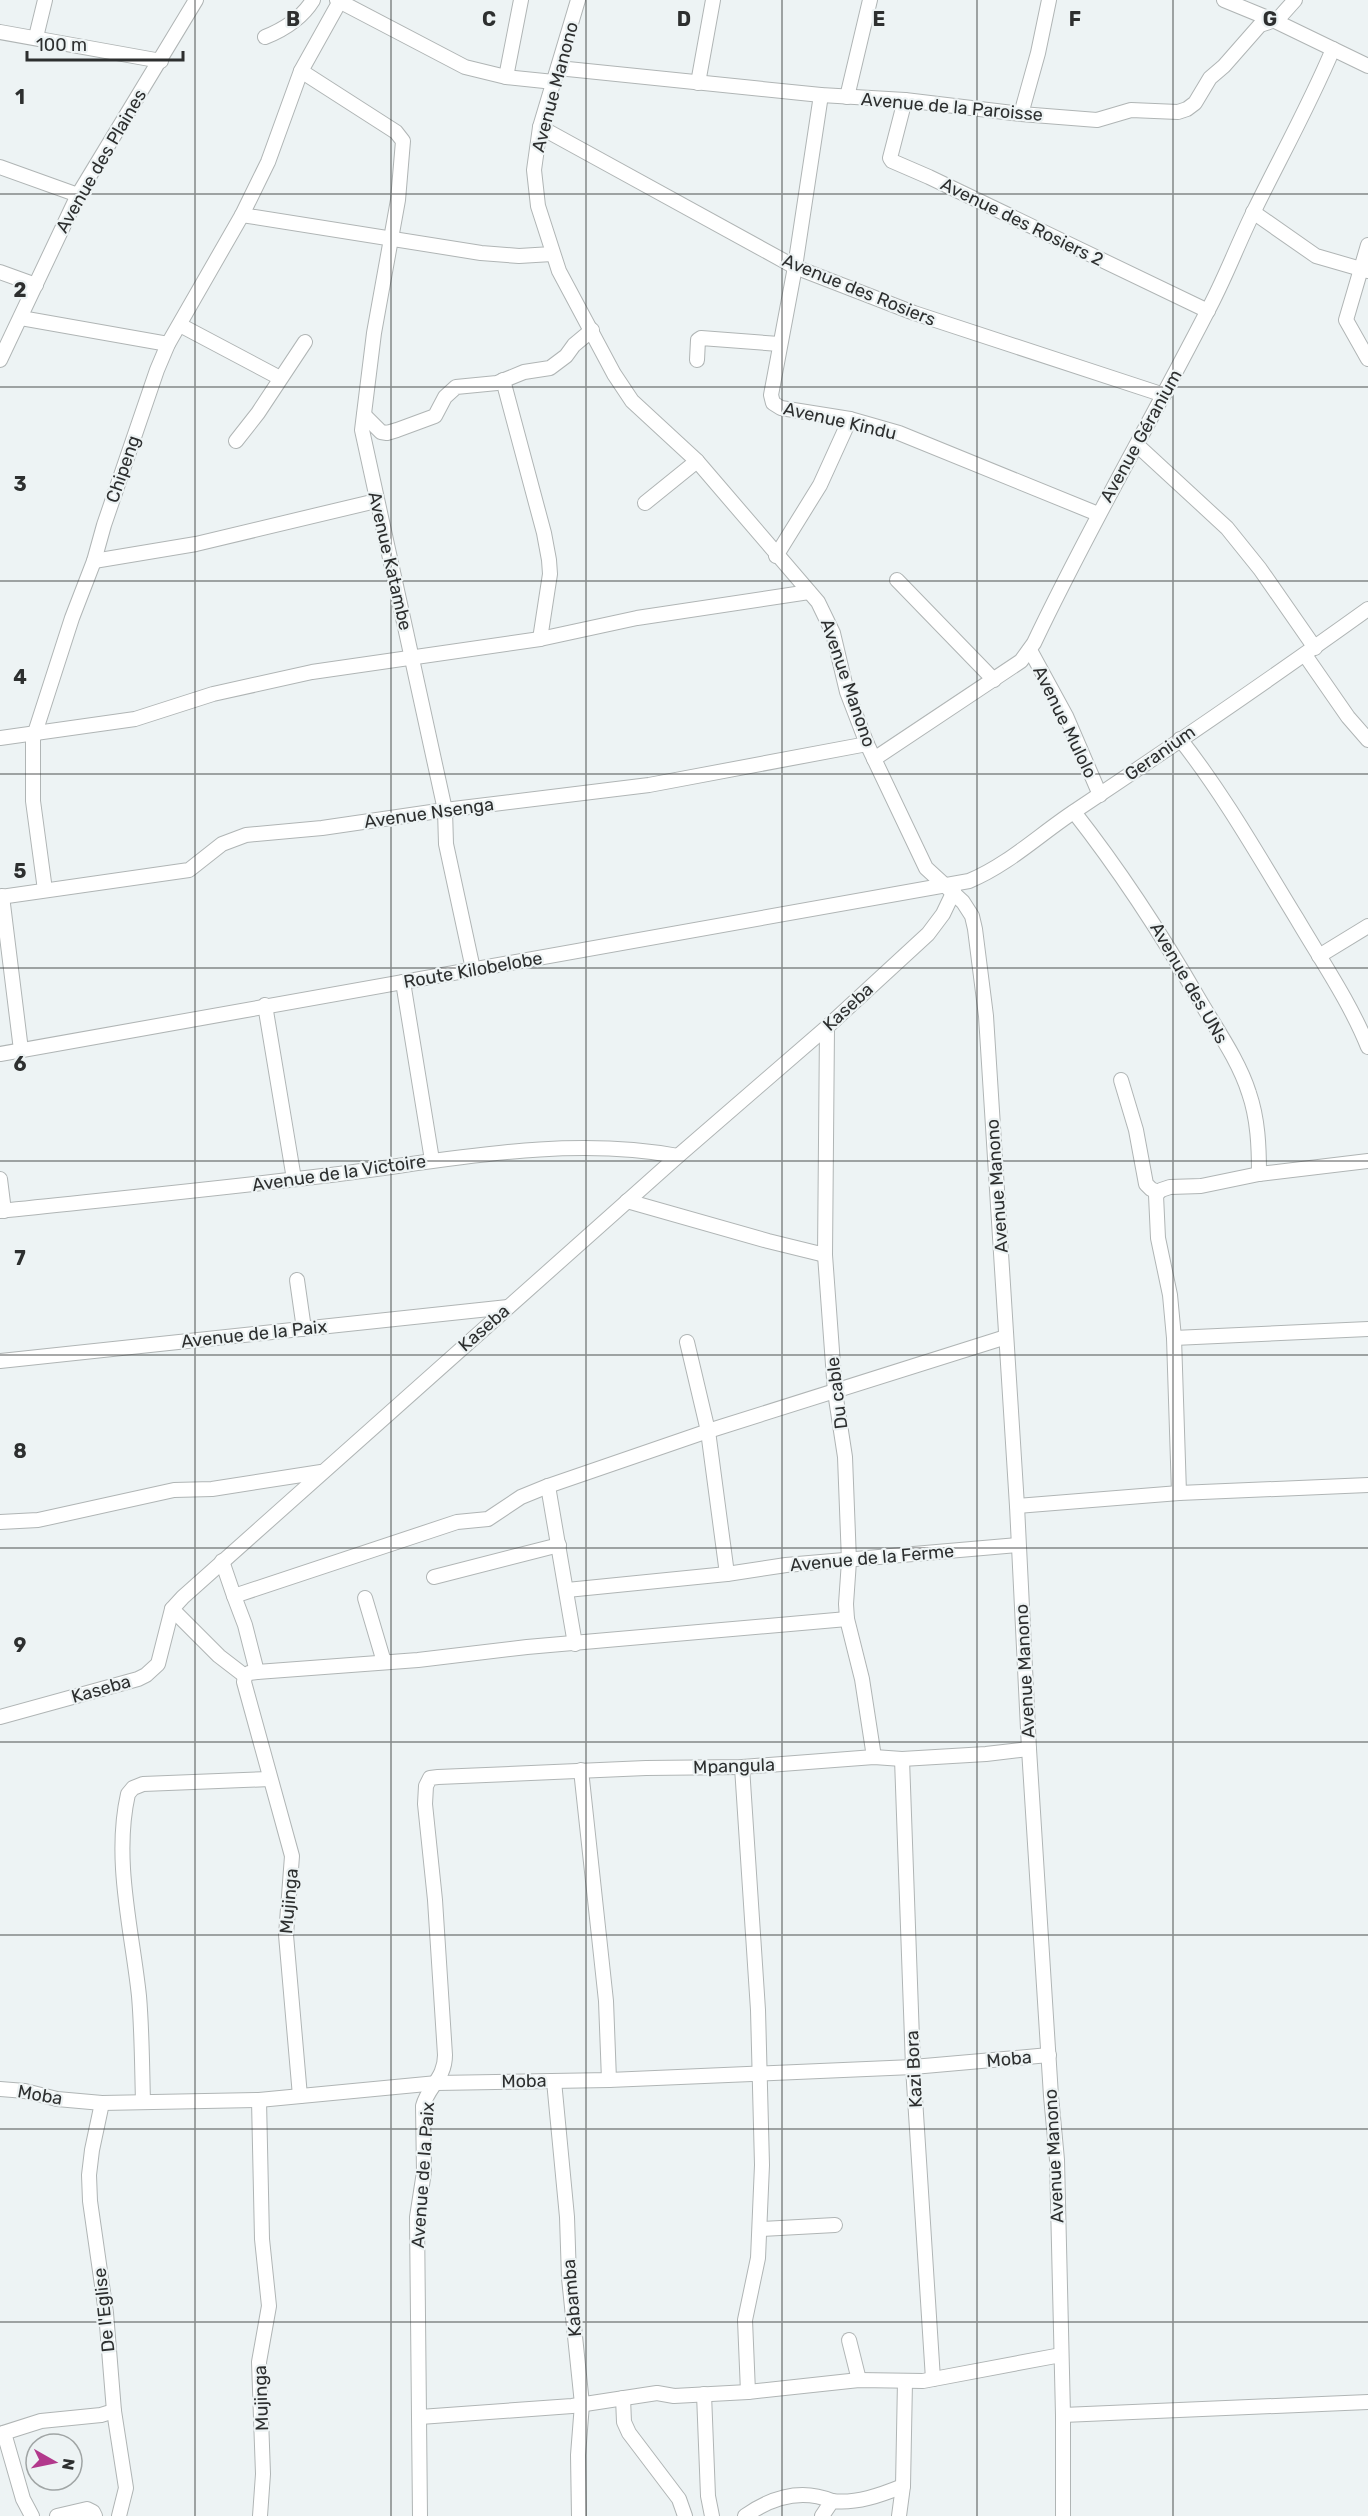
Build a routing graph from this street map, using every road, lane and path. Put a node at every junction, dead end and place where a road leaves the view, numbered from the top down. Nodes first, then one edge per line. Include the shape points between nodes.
1 (45, 0) edge
2 (196, 0) edge
3 (313, 0) edge
4 (521, 0) edge
5 (578, 0) edge
6 (713, 0) edge
7 (870, 0) edge
8 (1049, 0) edge
9 (1224, 0) edge
10 (1295, 0) edge
11 (339, 1) edge
12 (360, 5) edge
13 (1275, 21) junction
14 (0, 32) edge
15 (36, 37) junction
16 (265, 37) dead end
17 (1333, 50) junction
18 (161, 61) junction
19 (1368, 66) edge
20 (558, 68) junction
21 (301, 71) junction
22 (506, 77) junction
23 (554, 82) junction
24 (698, 83) junction
25 (821, 95) junction
26 (847, 97) junction
27 (905, 100) junction
28 (1021, 114) junction
29 (540, 128) junction
30 (0, 167) edge
31 (78, 195) junction
32 (1253, 212) junction
33 (242, 215) junction
34 (392, 238) junction
35 (1368, 245) edge
36 (552, 254) junction
37 (795, 267) junction
38 (1364, 270) edge
39 (0, 272) edge
40 (36, 285) junction
41 (1208, 312) junction
42 (21, 318) junction
43 (180, 325) junction
44 (592, 330) junction
45 (305, 342) dead end
46 (168, 344) junction
47 (780, 344) junction
48 (1368, 359) edge
49 (0, 360) edge
50 (696, 360) dead end
51 (280, 378) junction
52 (503, 380) junction
53 (1164, 395) junction
54 (363, 415) junction
55 (850, 419) junction
56 (236, 441) dead end
57 (1137, 445) junction
58 (697, 461) junction
59 (376, 501) junction
60 (645, 503) dead end
61 (1098, 514) junction
62 (776, 556) junction
63 (94, 561) junction
64 (897, 580) dead end
65 (809, 592) junction
66 (1368, 609) edge
67 (540, 639) junction
68 (1030, 650) junction
69 (1310, 651) junction
70 (411, 658) junction
71 (994, 680) junction
72 (34, 733) junction
73 (0, 738) edge
74 (1179, 739) junction
75 (1368, 740) edge
76 (867, 744) junction
77 (874, 759) junction
78 (1100, 795) junction
79 (445, 810) junction
80 (1074, 812) junction
81 (950, 889) junction
82 (45, 890) junction
83 (1, 896) edge
84 (1368, 926) edge
85 (1319, 956) junction
86 (473, 969) junction
87 (403, 982) junction
88 (264, 1005) junction
89 (826, 1027) junction
90 (1368, 1047) edge
91 (21, 1050) junction
92 (0, 1054) edge
93 (1121, 1080) dead end
94 (678, 1156) junction
95 (432, 1160) junction
96 (1368, 1161) edge
97 (1259, 1174) junction
98 (0, 1179) edge
99 (294, 1179) junction
100 (1158, 1192) junction
101 (627, 1201) junction
102 (2, 1211) edge
103 (825, 1255) junction
104 (297, 1280) dead end
105 (508, 1307) junction
106 (304, 1329) junction
107 (1368, 1329) edge
108 (1005, 1337) junction
109 (1174, 1338) junction
110 (687, 1342) dead end
111 (0, 1361) edge
112 (835, 1392) junction
113 (708, 1431) junction
114 (321, 1472) junction
115 (1368, 1485) edge
116 (548, 1486) junction
117 (1179, 1493) junction
118 (1017, 1506) junction
119 (0, 1522) edge
120 (559, 1545) junction
121 (1018, 1545) junction
122 (222, 1561) junction
123 (849, 1561) junction
124 (727, 1574) junction
125 (434, 1577) dead end
126 (567, 1590) junction
127 (234, 1596) junction
128 (365, 1598) dead end
129 (172, 1609) junction
130 (847, 1619) junction
131 (575, 1644) junction
132 (384, 1662) junction
133 (251, 1674) junction
134 (0, 1717) edge
135 (1029, 1749) junction
136 (874, 1757) junction
137 (902, 1760) junction
138 (742, 1767) junction
139 (581, 1770) junction
140 (438, 1777) joint
141 (270, 1779) junction
142 (1049, 2055) junction
143 (913, 2067) junction
144 (761, 2073) junction
145 (609, 2080) junction
146 (554, 2081) junction
147 (437, 2083) junction
148 (0, 2089) edge
149 (300, 2096) junction
150 (260, 2100) junction
151 (143, 2102) junction
152 (102, 2103) junction
153 (835, 2225) dead end
154 (760, 2229) junction
155 (849, 2340) dead end
156 (1061, 2355) junction
157 (933, 2379) junction
158 (859, 2380) junction
159 (905, 2381) junction
160 (748, 2392) junction
161 (704, 2394) junction
162 (623, 2398) junction
163 (1368, 2402) edge
164 (582, 2404) junction
165 (114, 2411) junction
166 (1063, 2415) junction
167 (420, 2417) junction
168 (2, 2433) edge
169 (903, 2486) junction
170 (832, 2501) junction
171 (32, 2516) edge
172 (57, 2516) edge
173 (94, 2516) edge
174 (119, 2516) edge
175 (260, 2516) edge
176 (420, 2516) edge
177 (579, 2516) edge
178 (685, 2516) edge
179 (712, 2516) edge
180 (745, 2516) edge
181 (822, 2516) edge
182 (899, 2516) edge
183 (1063, 2516) edge

1 - 15 street
2 - 18 street, Avenue des Plaines
3 - 16 street via 297,20
4 - 22 street
5 - 20 street, Avenue Manono
6 - 24 street
7 - 26 street
8 - 28 street
9 - 13 street
10 - 13 street, Avenue de la Paroisse
11 - 12 street
11 - 21 street, Chipeng
12 - 22 street via 465,67
13 - 17 street
13 - 28 street, Avenue de la Paroisse via 1260,25 1210,78 1195,103 1183,111 1136,109 1097,120
14 - 15 street
15 - 18 street
17 - 19 street
17 - 32 street, Avenue Géranium
18 - 31 street, Avenue des Plaines
20 - 23 street, Avenue Manono
20 - 24 street, Avenue de la Paroisse
21 - 33 street, Chipeng via 268,162
21 - 34 street, Avenue Katambe via 396,132 403,141
22 - 23 street
23 - 29 street, Avenue Manono
24 - 25 street, Avenue de la Paroisse
25 - 26 street, Avenue de la Paroisse
25 - 37 street, Avenue Kindu
26 - 27 street, Avenue de la Paroisse
27 - 28 street, Avenue de la Paroisse
27 - 41 street, Avenue des Rosiers 2 via 892,162
29 - 36 street, Avenue Manono via 535,182
29 - 37 street, Avenue des Rosiers
30 - 31 street
31 - 40 street, Avenue des Plaines
32 - 38 street via 1316,256
32 - 41 street, Avenue Géranium
33 - 34 street
33 - 43 street, Chipeng
34 - 36 street via 500,255
34 - 54 street, Avenue Katambe
35 - 38 street
36 - 44 street, Avenue Manono via 566,288
37 - 47 street, Avenue Kindu
37 - 53 street, Avenue des Rosiers via 914,313
38 - 48 street via 1346,320
39 - 40 street
40 - 42 street, Avenue des Plaines
41 - 53 street, Avenue Géranium
42 - 46 street
42 - 49 street, Avenue des Plaines
43 - 46 street, Chipeng
43 - 51 street
44 - 52 street via 550,368
44 - 58 street, Avenue Manono via 632,401
45 - 51 street
46 - 63 street, Chipeng via 131,442
47 - 50 street via 701,338
47 - 55 street, Avenue Kindu via 772,403
51 - 56 street
52 - 54 street via 456,387 445,397 435,416 390,433 381,432
52 - 67 street via 549,560
53 - 57 street, Avenue Géranium
54 - 59 street, Avenue Katambe via 363,436
55 - 61 street, Avenue Kindu via 912,439
55 - 62 street via 820,485
57 - 61 street, Avenue Géranium
57 - 69 street via 1227,528 1260,569
58 - 60 street
58 - 62 street, Avenue Manono
59 - 63 street via 196,544
59 - 70 street, Avenue Katambe
61 - 68 street, Avenue Géranium
62 - 65 street, Avenue Manono
63 - 72 street, Chipeng
64 - 71 street
65 - 67 street via 637,618
65 - 76 street, Avenue Manono via 834,633 847,692
66 - 69 street, Geranium
67 - 70 street
68 - 71 street, Avenue Géranium
68 - 78 street, Avenue Mulolo via 1066,716
69 - 74 street, Geranium
69 - 75 street via 1348,717
70 - 72 street via 312,672 213,694 135,719
70 - 79 street, Avenue Katambe
71 - 77 street, Avenue Géranium
72 - 73 street
72 - 82 street, Chipeng via 33,801
74 - 78 street, Geranium
74 - 85 street via 1214,783
76 - 77 street, Avenue Manono
76 - 79 street, Avenue Nsenga via 649,785
77 - 81 street, Avenue Manono via 926,868
78 - 80 street, Geranium
79 - 82 street, Avenue Nsenga via 246,835 222,844 189,870
79 - 86 street, Avenue Katambe via 446,844
80 - 81 street, Geranium via 990,871
80 - 97 street, Avenue des UNs via 1156,926 1222,1037 1249,1090 1257,1131
81 - 86 street, Route Kilobelobe
81 - 89 street, Kaseba via 943,914 928,934
81 - 108 street, Avenue Manono via 972,916 980,956
82 - 83 street, Avenue Nsenga
83 - 91 street
84 - 85 street
85 - 90 street
86 - 87 street, Route Kilobelobe
87 - 88 street, Route Kilobelobe
87 - 95 street
88 - 91 street, Route Kilobelobe
88 - 99 street
89 - 94 street, Kaseba
89 - 103 street, Du cable
91 - 92 street, Route Kilobelobe
93 - 100 street via 1146,1184
94 - 95 street, Avenue de la Victoire via 575,1149
94 - 101 street, Kaseba
95 - 99 street, Avenue de la Victoire
96 - 97 street
97 - 100 street via 1201,1186 1170,1186
98 - 102 street
99 - 102 street, Avenue de la Victoire
100 - 109 street via 1158,1238
101 - 103 street
101 - 105 street, Kaseba
103 - 112 street, Du cable
104 - 106 street
105 - 106 street, Avenue de la Paix
105 - 114 street, Kaseba
106 - 111 street, Avenue de la Paix
107 - 109 street
108 - 112 street
108 - 118 street, Avenue Manono
109 - 117 street
110 - 113 street
112 - 113 street
112 - 123 street, Du cable via 845,1457
113 - 116 street
113 - 124 street
114 - 119 street via 212,1489 174,1490 38,1520
114 - 122 street, Kaseba
115 - 117 street
116 - 120 street
116 - 127 street via 521,1497 488,1519 457,1521
117 - 118 street
118 - 121 street, Avenue Manono
120 - 125 street
120 - 126 street
121 - 123 street, Avenue de la Ferme
121 - 135 street, Avenue Manono
122 - 127 street, Mujinga
122 - 129 street, Kaseba
123 - 124 street, Avenue de la Ferme
123 - 130 street, Du cable
124 - 126 street, Avenue de la Ferme
126 - 131 street
127 - 133 street, Mujinga via 245,1625
128 - 132 street
129 - 133 street via 219,1656
129 - 134 street, Kaseba via 162,1654 146,1675
130 - 131 street
130 - 136 street, Du cable
131 - 132 street
132 - 133 street
133 - 141 street, Mujinga via 244,1682
135 - 137 street, Mpangula
135 - 142 street, Avenue Manono
136 - 137 street, Mpangula
136 - 138 street, Mpangula
137 - 143 street, Kazi Bora
138 - 139 street, Mpangula
138 - 144 street
139 - 140 street, Mpangula
139 - 145 street via 606,2001
140 - 147 street, Avenue de la Paix via 427,1781 425,1804 445,2039 445,2064
141 - 149 street, Mujinga via 292,1856 286,1935
141 - 151 street via 143,1784 128,1794 123,1850 139,1998
142 - 143 street, Moba
142 - 156 street, Avenue Manono via 1057,2160
143 - 144 street, Moba
143 - 157 street, Kazi Bora
144 - 145 street, Moba
144 - 154 street
145 - 146 street, Moba
146 - 147 street, Moba
146 - 164 street, Kabamba
147 - 149 street, Moba
147 - 167 street, Avenue de la Paix via 423,2106 424,2172 417,2217
148 - 152 street, Moba
149 - 150 street, Moba
150 - 151 street, Moba
150 - 175 street, Mujinga via 262,2239 269,2306 259,2362 263,2474
151 - 152 street, Moba
152 - 165 street, De l'Eglise via 92,2150 90,2184
153 - 154 street
154 - 160 street via 755,2279 745,2320
155 - 158 street
156 - 157 street
156 - 166 street, Avenue Manono
157 - 159 street
158 - 159 street
158 - 160 street
159 - 169 street
160 - 161 street
161 - 162 street via 657,2393
161 - 179 street
162 - 164 street
162 - 178 street via 624,2422 629,2433 674,2492
163 - 166 street
164 - 167 street
164 - 177 street, Kabamba
165 - 168 street via 41,2421
165 - 174 street, De l'Eglise via 126,2488
166 - 183 street, Avenue Manono
167 - 176 street, Avenue de la Paix
168 - 171 street
169 - 170 street via 845,2503
169 - 182 street
170 - 180 street via 817,2495 791,2495 765,2503
170 - 181 street
172 - 173 street via 87,2509

